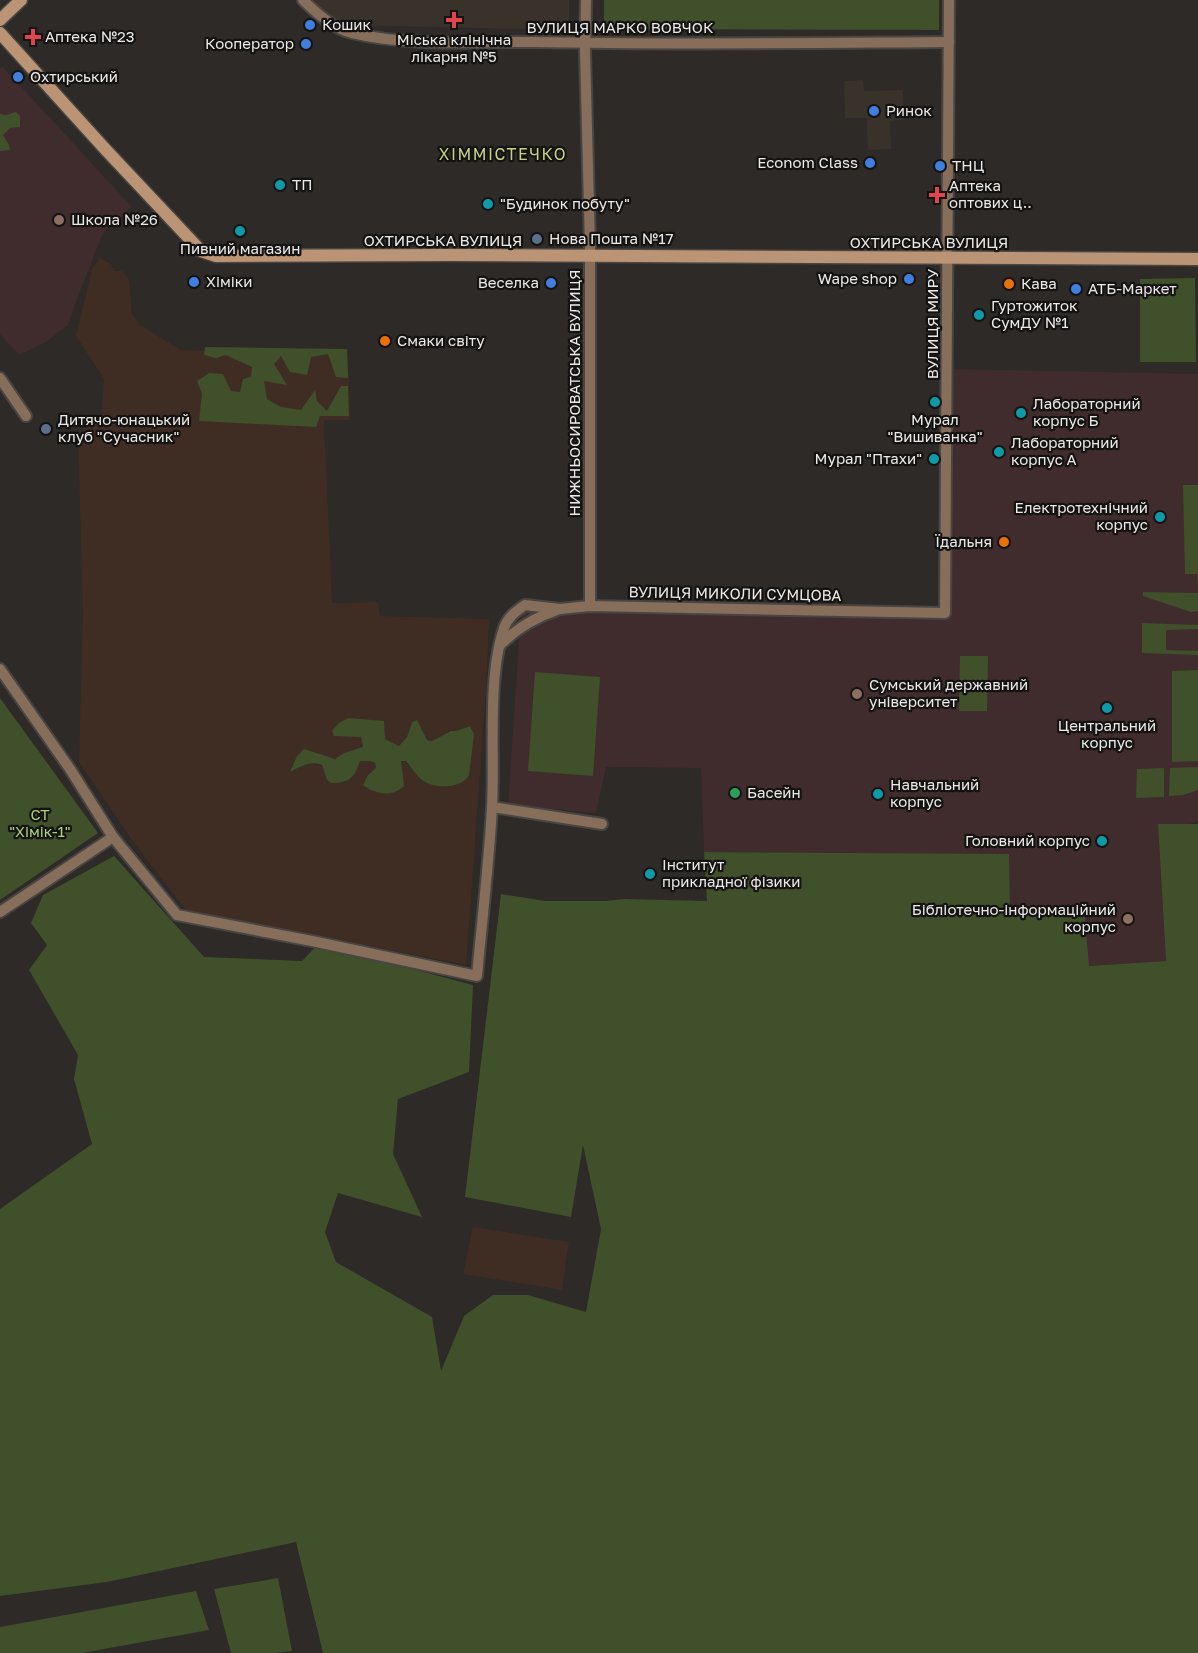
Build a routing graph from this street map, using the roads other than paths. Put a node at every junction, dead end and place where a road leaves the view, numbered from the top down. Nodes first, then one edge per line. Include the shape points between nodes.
1 (21, 0) edge
2 (303, 0) edge
3 (586, 0) edge
4 (949, 0) edge
5 (0, 20) edge
6 (0, 33) edge
7 (949, 42) junction
8 (585, 44) junction
9 (590, 256) junction
10 (948, 258) junction
11 (1198, 259) edge
12 (0, 378) edge
13 (26, 416) dead end
14 (590, 606) junction
15 (560, 609) junction
16 (945, 613) joint
17 (500, 645) junction
18 (0, 669) edge
19 (492, 807) junction
20 (602, 824) dead end
21 (113, 837) junction
22 (0, 912) edge

1 - 5 main road
2 - 8 street, ВУЛИЦЯ МАРКО ВОВЧОК via 349,33 447,42
3 - 8 street, НИЖНЬОСИРОВАТСЬКА ВУЛИЦЯ
4 - 7 street, ВУЛИЦЯ МИРУ
6 - 9 main road, ОХТИРСЬКА ВУЛИЦЯ via 201,251 216,256
7 - 8 street, ВУЛИЦЯ МАРКО ВОВЧОК
7 - 10 street, ВУЛИЦЯ МИРУ
8 - 9 street, НИЖНЬОСИРОВАТСЬКА ВУЛИЦЯ
9 - 10 main road, ОХТИРСЬКА ВУЛИЦЯ
9 - 14 street, НИЖНЬОСИРОВАТСЬКА ВУЛИЦЯ
10 - 11 main road, ОХТИРСЬКА ВУЛИЦЯ
10 - 16 street, ВУЛИЦЯ МИРУ
12 - 13 street
14 - 15 street, ВУЛИЦЯ МИКОЛИ СУМЦОВА
14 - 16 street, ВУЛИЦЯ МИКОЛИ СУМЦОВА
15 - 17 street via 512,633
15 - 17 street, ВУЛИЦЯ МИКОЛИ СУМЦОВА via 525,605 511,615
17 - 19 street via 495,680
18 - 21 street
19 - 20 street
19 - 21 street via 477,976 177,915
21 - 22 street

